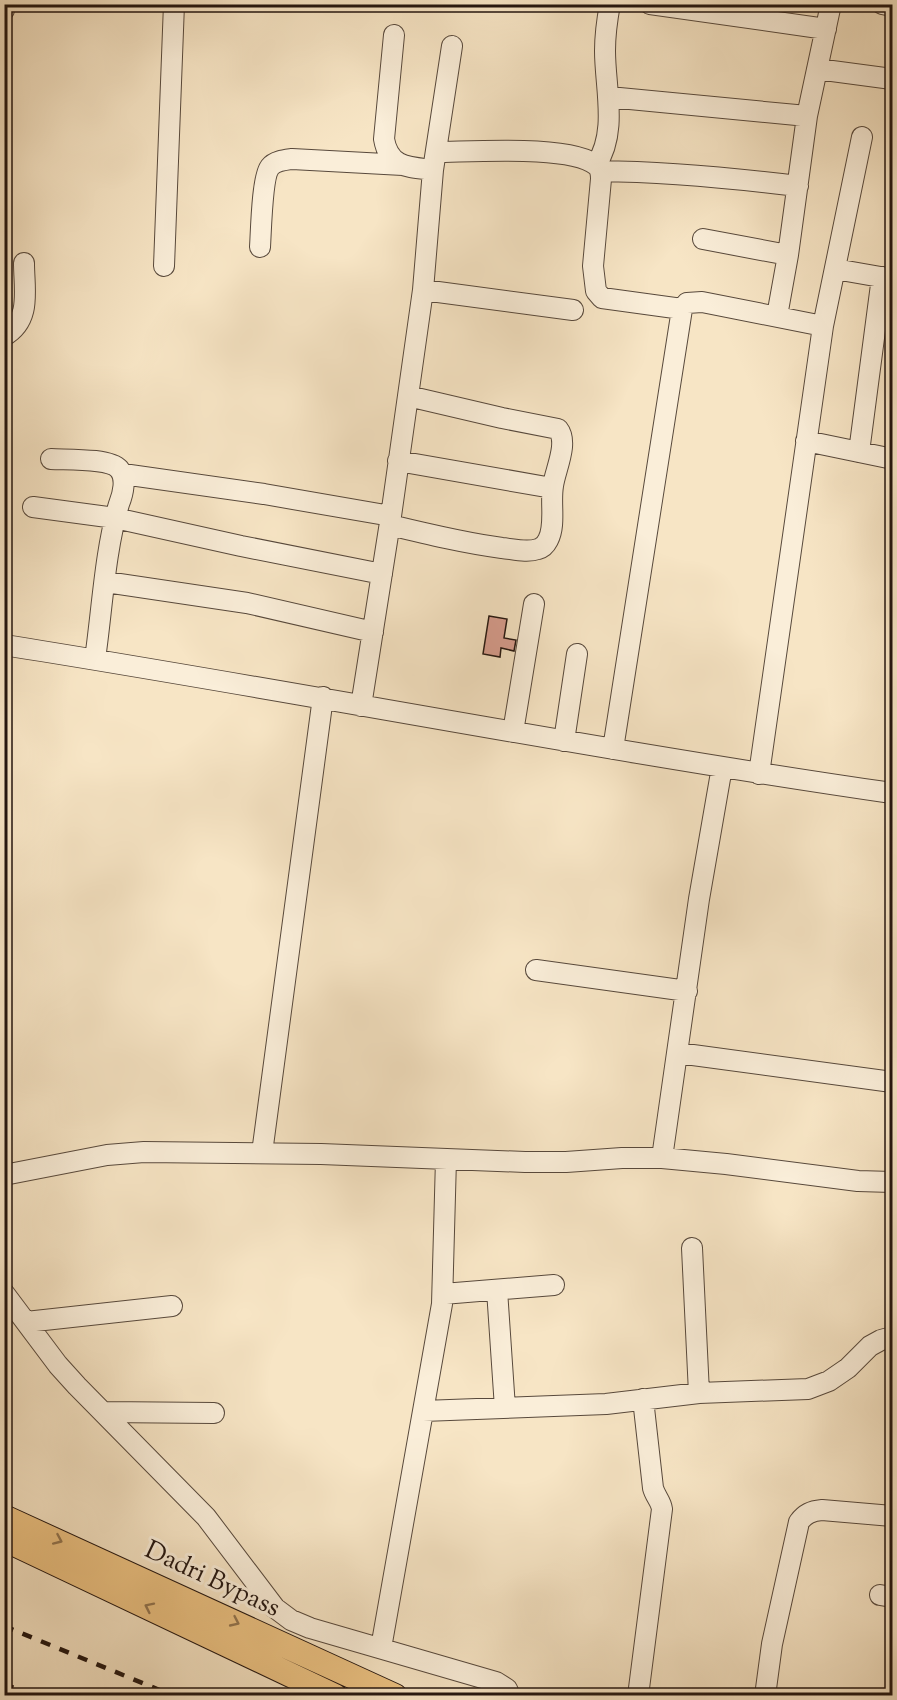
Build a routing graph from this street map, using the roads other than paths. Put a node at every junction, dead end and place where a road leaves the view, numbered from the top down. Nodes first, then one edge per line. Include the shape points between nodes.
1 (5, 4) edge
2 (174, 4) edge
3 (610, 4) edge
4 (650, 4) edge
5 (831, 4) edge
6 (882, 4) edge
7 (892, 6) edge
8 (4, 10) edge
9 (825, 29) junction
10 (394, 35) dead end
11 (452, 46) dead end
12 (817, 69) junction
13 (892, 79) edge
14 (609, 97) junction
15 (807, 116) junction
16 (862, 137) dead end
17 (434, 161) junction
18 (403, 165) junction
19 (598, 168) junction
20 (798, 186) junction
21 (703, 239) dead end
22 (260, 247) dead end
23 (788, 255) junction
24 (24, 263) dead end
25 (164, 266) dead end
26 (835, 269) junction
27 (887, 278) edge
28 (423, 290) junction
29 (682, 309) junction
30 (573, 310) dead end
31 (777, 316) junction
32 (823, 326) junction
33 (4, 336) edge
34 (408, 396) junction
35 (806, 441) junction
36 (859, 452) junction
37 (888, 458) dead end
38 (51, 459) dead end
39 (398, 461) junction
40 (123, 474) junction
41 (552, 488) junction
42 (33, 507) dead end
43 (115, 518) junction
44 (391, 521) junction
45 (382, 574) junction
46 (105, 582) junction
47 (534, 604) dead end
48 (374, 632) junction
49 (4, 645) edge
50 (577, 654) dead end
51 (95, 659) junction
52 (323, 697) junction
53 (361, 706) junction
54 (513, 732) junction
55 (564, 741) junction
56 (613, 749) junction
57 (722, 766) junction
58 (759, 774) junction
59 (892, 793) edge
60 (536, 969) dead end
61 (687, 991) junction
62 (678, 1053) junction
63 (892, 1082) edge
64 (262, 1153) junction
65 (662, 1158) junction
66 (446, 1159) junction
67 (4, 1175) edge
68 (892, 1182) edge
69 (692, 1248) dead end
70 (554, 1285) dead end
71 (497, 1290) junction
72 (4, 1293) edge
73 (443, 1294) junction
74 (172, 1306) dead end
75 (26, 1322) junction
76 (892, 1336) edge
77 (699, 1393) junction
78 (643, 1400) junction
79 (505, 1408) junction
80 (423, 1411) junction
81 (103, 1412) junction
82 (214, 1413) dead end
83 (892, 1516) edge
84 (4, 1517) edge
85 (4, 1539) edge
86 (381, 1648) junction
87 (509, 1692) edge
88 (334, 1695) edge
89 (395, 1695) edge
90 (527, 1695) edge
91 (638, 1695) edge
92 (765, 1695) edge

1 - 8 street
2 - 25 street
3 - 14 street via 605,49
4 - 9 street
5 - 9 street
6 - 7 street
9 - 12 street
10 - 18 street via 384,139 391,158
11 - 17 street
12 - 13 street
12 - 15 street
14 - 15 street
14 - 19 street
15 - 20 street
16 - 26 street
17 - 18 street
17 - 19 street via 532,151 570,154
17 - 28 street
18 - 22 street via 292,159 274,164 265,180
19 - 20 street
19 - 29 street via 593,266 598,294 602,298
20 - 23 street
21 - 23 street
23 - 31 street
24 - 33 street via 23,318
26 - 27 street
26 - 32 street
27 - 36 street
28 - 30 street
28 - 34 street
29 - 31 street via 693,301
29 - 56 street
31 - 32 street
32 - 35 street
34 - 39 street
34 - 41 street via 558,429 562,444
35 - 36 street
35 - 58 street
36 - 37 street
38 - 40 street via 108,463
39 - 41 street
39 - 44 street
40 - 43 street
40 - 44 street via 264,494
41 - 44 street via 549,540 539,549 477,544
42 - 43 street
43 - 45 street
43 - 46 street
44 - 45 street
45 - 48 street
46 - 48 street via 247,603
46 - 51 street
47 - 54 street
48 - 53 street
49 - 51 street
50 - 55 street
51 - 52 street
52 - 53 street
52 - 64 street
53 - 54 street
54 - 55 street
55 - 56 street
56 - 57 street
57 - 58 street
57 - 61 street
58 - 59 street
60 - 61 street
61 - 62 street
62 - 63 street
62 - 65 street
64 - 66 street
64 - 67 street via 124,1152
65 - 66 street via 566,1162
65 - 68 street
66 - 73 street
69 - 77 street
70 - 71 street
71 - 73 street
71 - 79 street
72 - 75 street
73 - 80 street
74 - 75 street
75 - 81 street via 58,1365
76 - 77 street via 870,1346 849,1368 829,1381 808,1389
77 - 78 street
78 - 79 street
78 - 91 street via 654,1496 662,1509
79 - 80 street
80 - 86 street
81 - 82 street
81 - 86 street via 206,1517 274,1608 310,1628
83 - 92 street via 813,1510 799,1522
84 -> 89 main road, Dadri Bypass
88 -> 85 main road, Dadri Bypass
86 - 87 street via 496,1682
87 - 90 street

